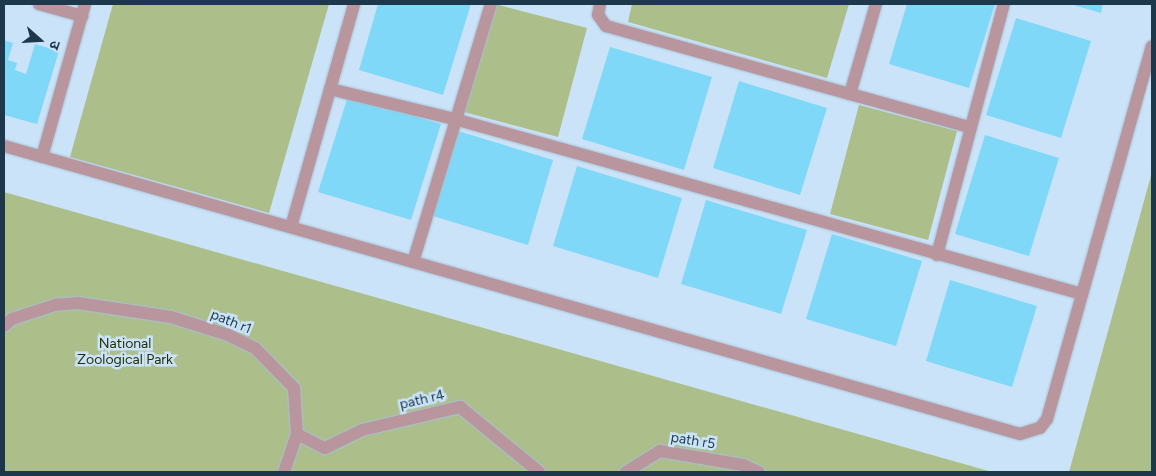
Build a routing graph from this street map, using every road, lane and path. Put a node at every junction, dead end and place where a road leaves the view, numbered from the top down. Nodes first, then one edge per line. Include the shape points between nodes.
1 (39, 4) edge
2 (85, 4) edge
3 (354, 4) edge
4 (491, 4) edge
5 (600, 4) edge
6 (876, 4) edge
7 (1004, 4) edge
8 (82, 16) junction
9 (1152, 46) edge
10 (330, 89) junction
11 (850, 94) junction
12 (458, 120) junction
13 (970, 126) junction
14 (4, 146) edge
15 (42, 157) junction
16 (291, 227) junction
17 (938, 255) junction
18 (413, 262) junction
19 (1082, 294) junction
20 (4, 326) edge
21 (297, 434) junction
22 (284, 472) edge
23 (539, 472) edge
24 (626, 472) edge
25 (759, 472) edge

1 - 8 street
2 - 8 street
3 - 10 street
4 - 12 street
5 - 11 street via 598,15 606,26
6 - 11 street
7 - 13 street
8 - 15 street
9 - 19 street
10 - 12 street
10 - 16 street
11 - 13 street
12 - 17 street
12 - 18 street
13 - 17 street
14 - 15 street
15 - 16 street
16 - 18 street
17 - 19 street
18 - 19 street via 1020,434 1040,428 1047,419
20 - 21 street, path r1 via 12,319 57,304 78,303 171,317 228,335 255,348 294,388
21 - 22 street, path r1
21 - 23 street, path r4 via 325,448 362,430 460,407
24 - 25 street, path r5 via 660,451 743,465

